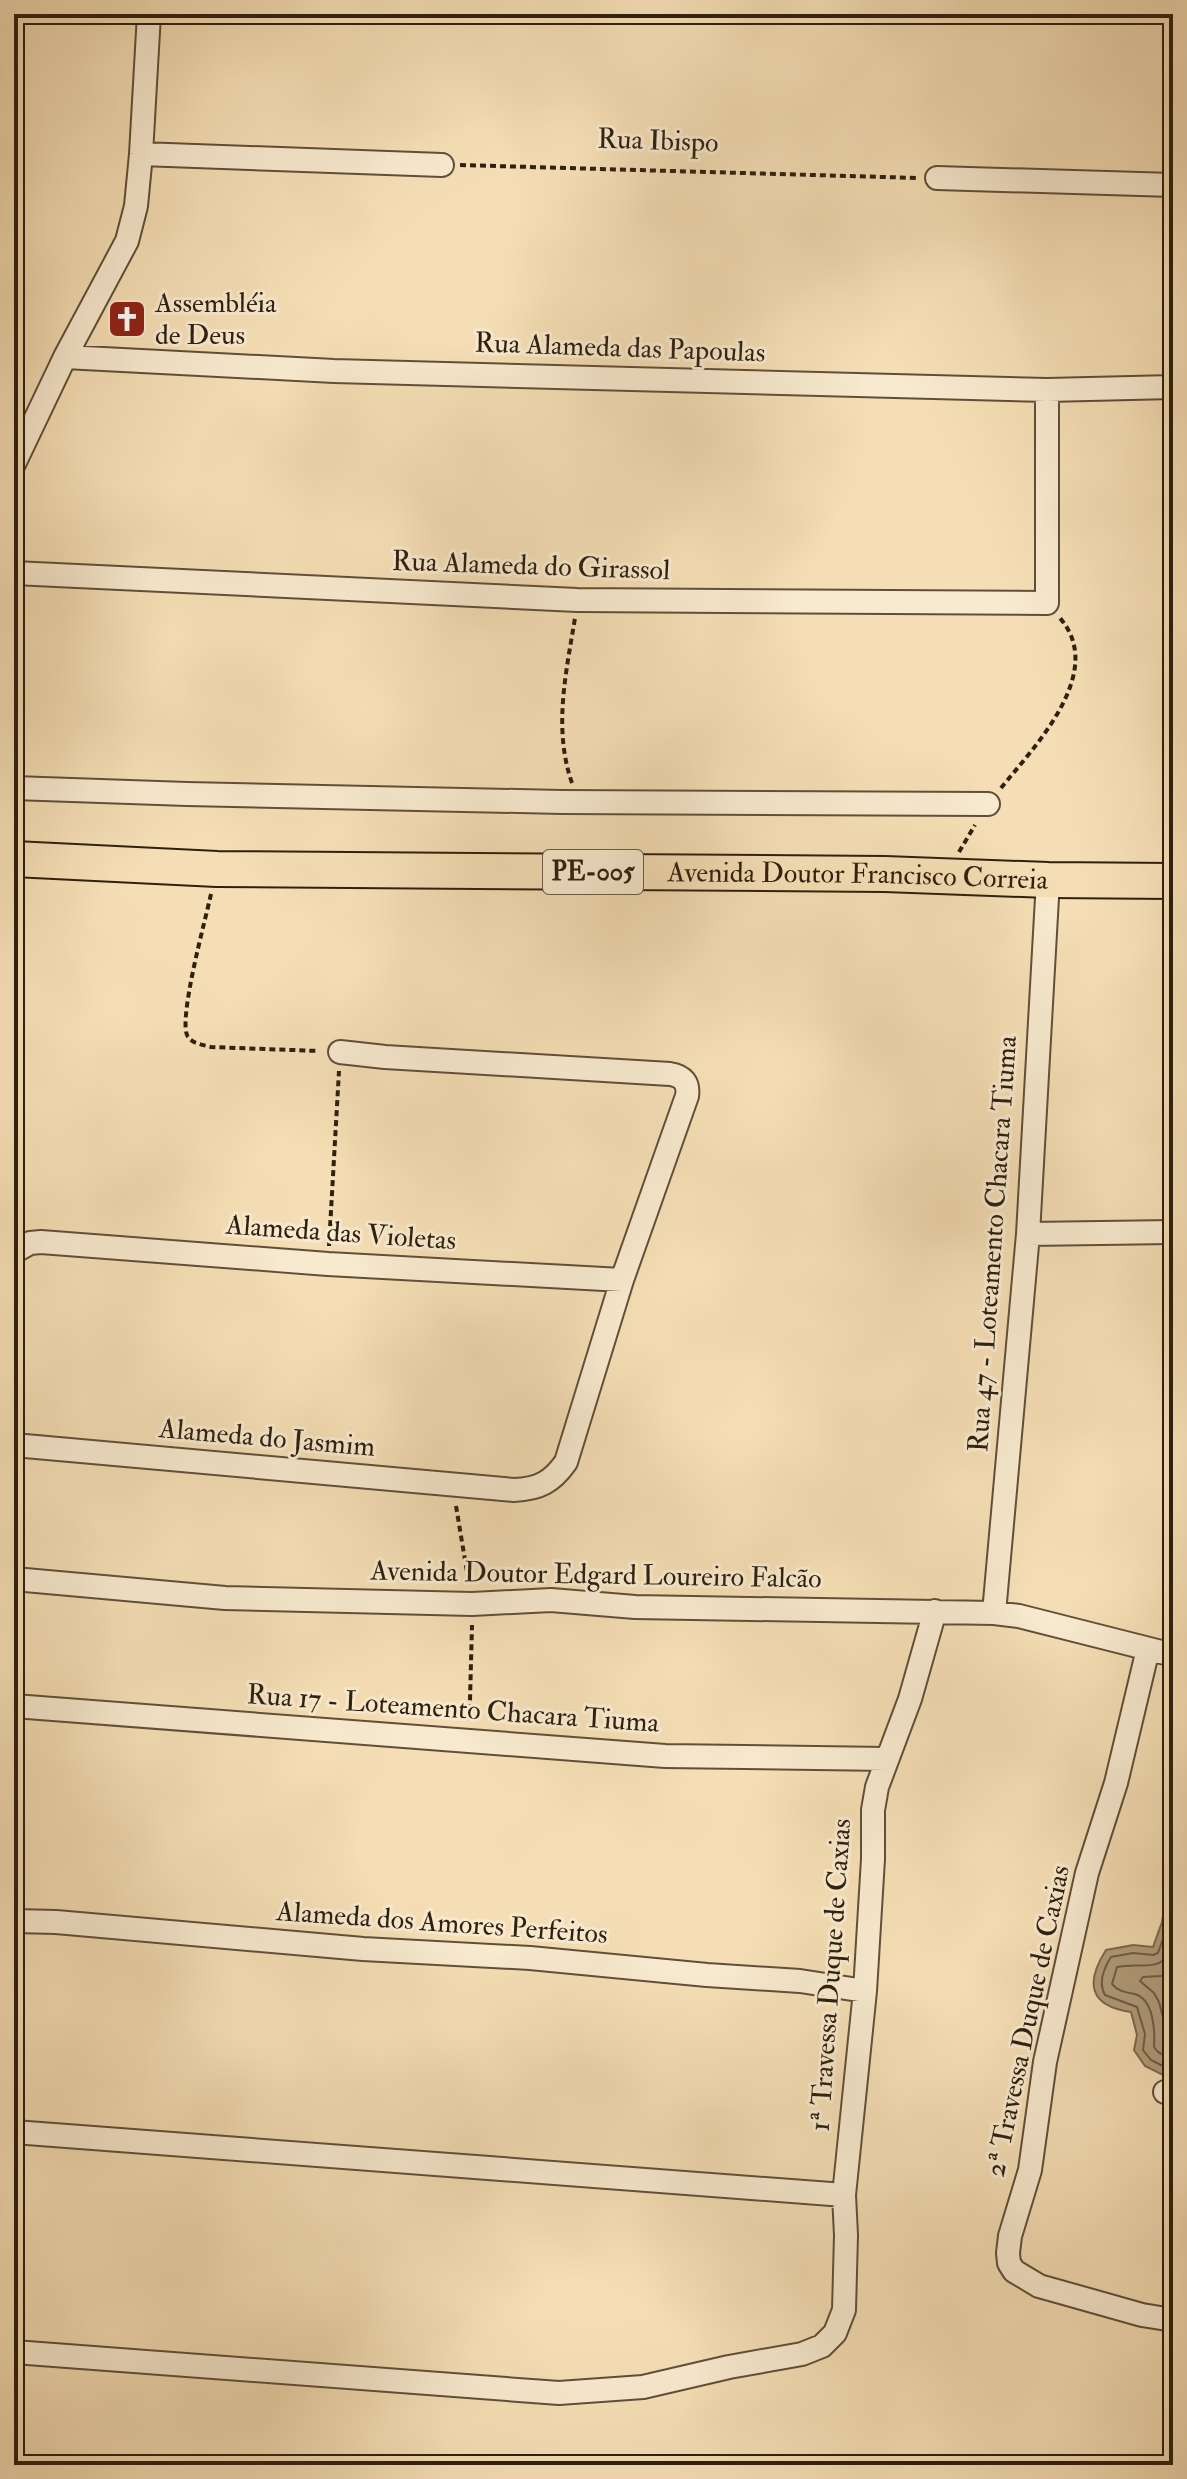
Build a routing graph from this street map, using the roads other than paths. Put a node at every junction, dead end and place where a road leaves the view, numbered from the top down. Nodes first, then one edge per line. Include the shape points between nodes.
1 (149, 14) edge
2 (141, 154) junction
3 (442, 165) road end
4 (937, 178) road end
5 (1173, 185) edge
6 (65, 357) junction
7 (1173, 387) edge
8 (1047, 390) junction
9 (14, 464) edge
10 (14, 573) edge
11 (14, 788) edge
12 (988, 804) road end
13 (14, 859) edge
14 (1048, 880) junction
15 (1173, 881) edge
16 (340, 1052) road end
17 (1173, 1232) edge
18 (1028, 1234) junction
19 (14, 1252) edge
20 (622, 1280) junction
21 (14, 1445) edge
22 (14, 1579) edge
23 (935, 1611) junction
24 (994, 1613) junction
25 (1148, 1649) junction
26 (1173, 1655) edge
27 (14, 1706) edge
28 (887, 1759) junction
29 (14, 1921) edge
30 (865, 1991) junction
31 (14, 2132) edge
32 (844, 2195) junction
33 (1173, 2320) edge
34 (14, 2352) edge

1 - 2 street
2 - 3 street
2 - 6 street via 127,241
4 - 5 street
6 - 8 street, Rua Alameda das Papoulas via 334,371
6 - 9 street
7 - 8 street, Rua Alameda das Papoulas
8 - 10 street, Rua Alameda do Girassol via 1047,603 577,600
11 - 12 street via 579,802
13 - 14 main road, Avenida Doutor Francisco Correia / PE-005 via 217,869
14 - 15 main road, Avenida Doutor Francisco Correia / PE-005
14 - 18 street, Rua 47 - Loteamento Chacara Tiuma
16 - 20 street via 681,1076 687,1096
17 - 18 street
18 - 24 street, Rua 47 - Loteamento Chacara Tiuma
19 - 20 street, Alameda das Violetas via 30,1243 57,1243
20 - 21 street, Alameda do Jasmim via 566,1462 546,1484 528,1489
22 - 23 street, Avenida Doutor Edgard Loureiro Falcão via 225,1598
23 - 24 street, Avenida Doutor Edgard Loureiro Falcão
23 - 28 street, 1ª Travessa Duque de Caxias
24 - 25 street, Avenida Doutor Edgard Loureiro Falcão
25 - 26 street, Avenida Doutor Edgard Loureiro Falcão
25 - 33 street, 2ª Travessa Duque de Caxias via 1116,1783 1087,1873 1045,2062 1030,2170 1008,2253 1014,2271 1050,2290
27 - 28 street, Rua 17 - Loteamento Chacara Tiuma via 665,1756
28 - 30 street, 1ª Travessa Duque de Caxias via 873,1810
29 - 30 street, Alameda dos Amores Perfeitos via 530,1958
30 - 32 street, 1ª Travessa Duque de Caxias
31 - 32 street
32 - 34 street, 1ª Travessa Duque de Caxias via 844,2310 835,2333 822,2346 643,2387 559,2393

